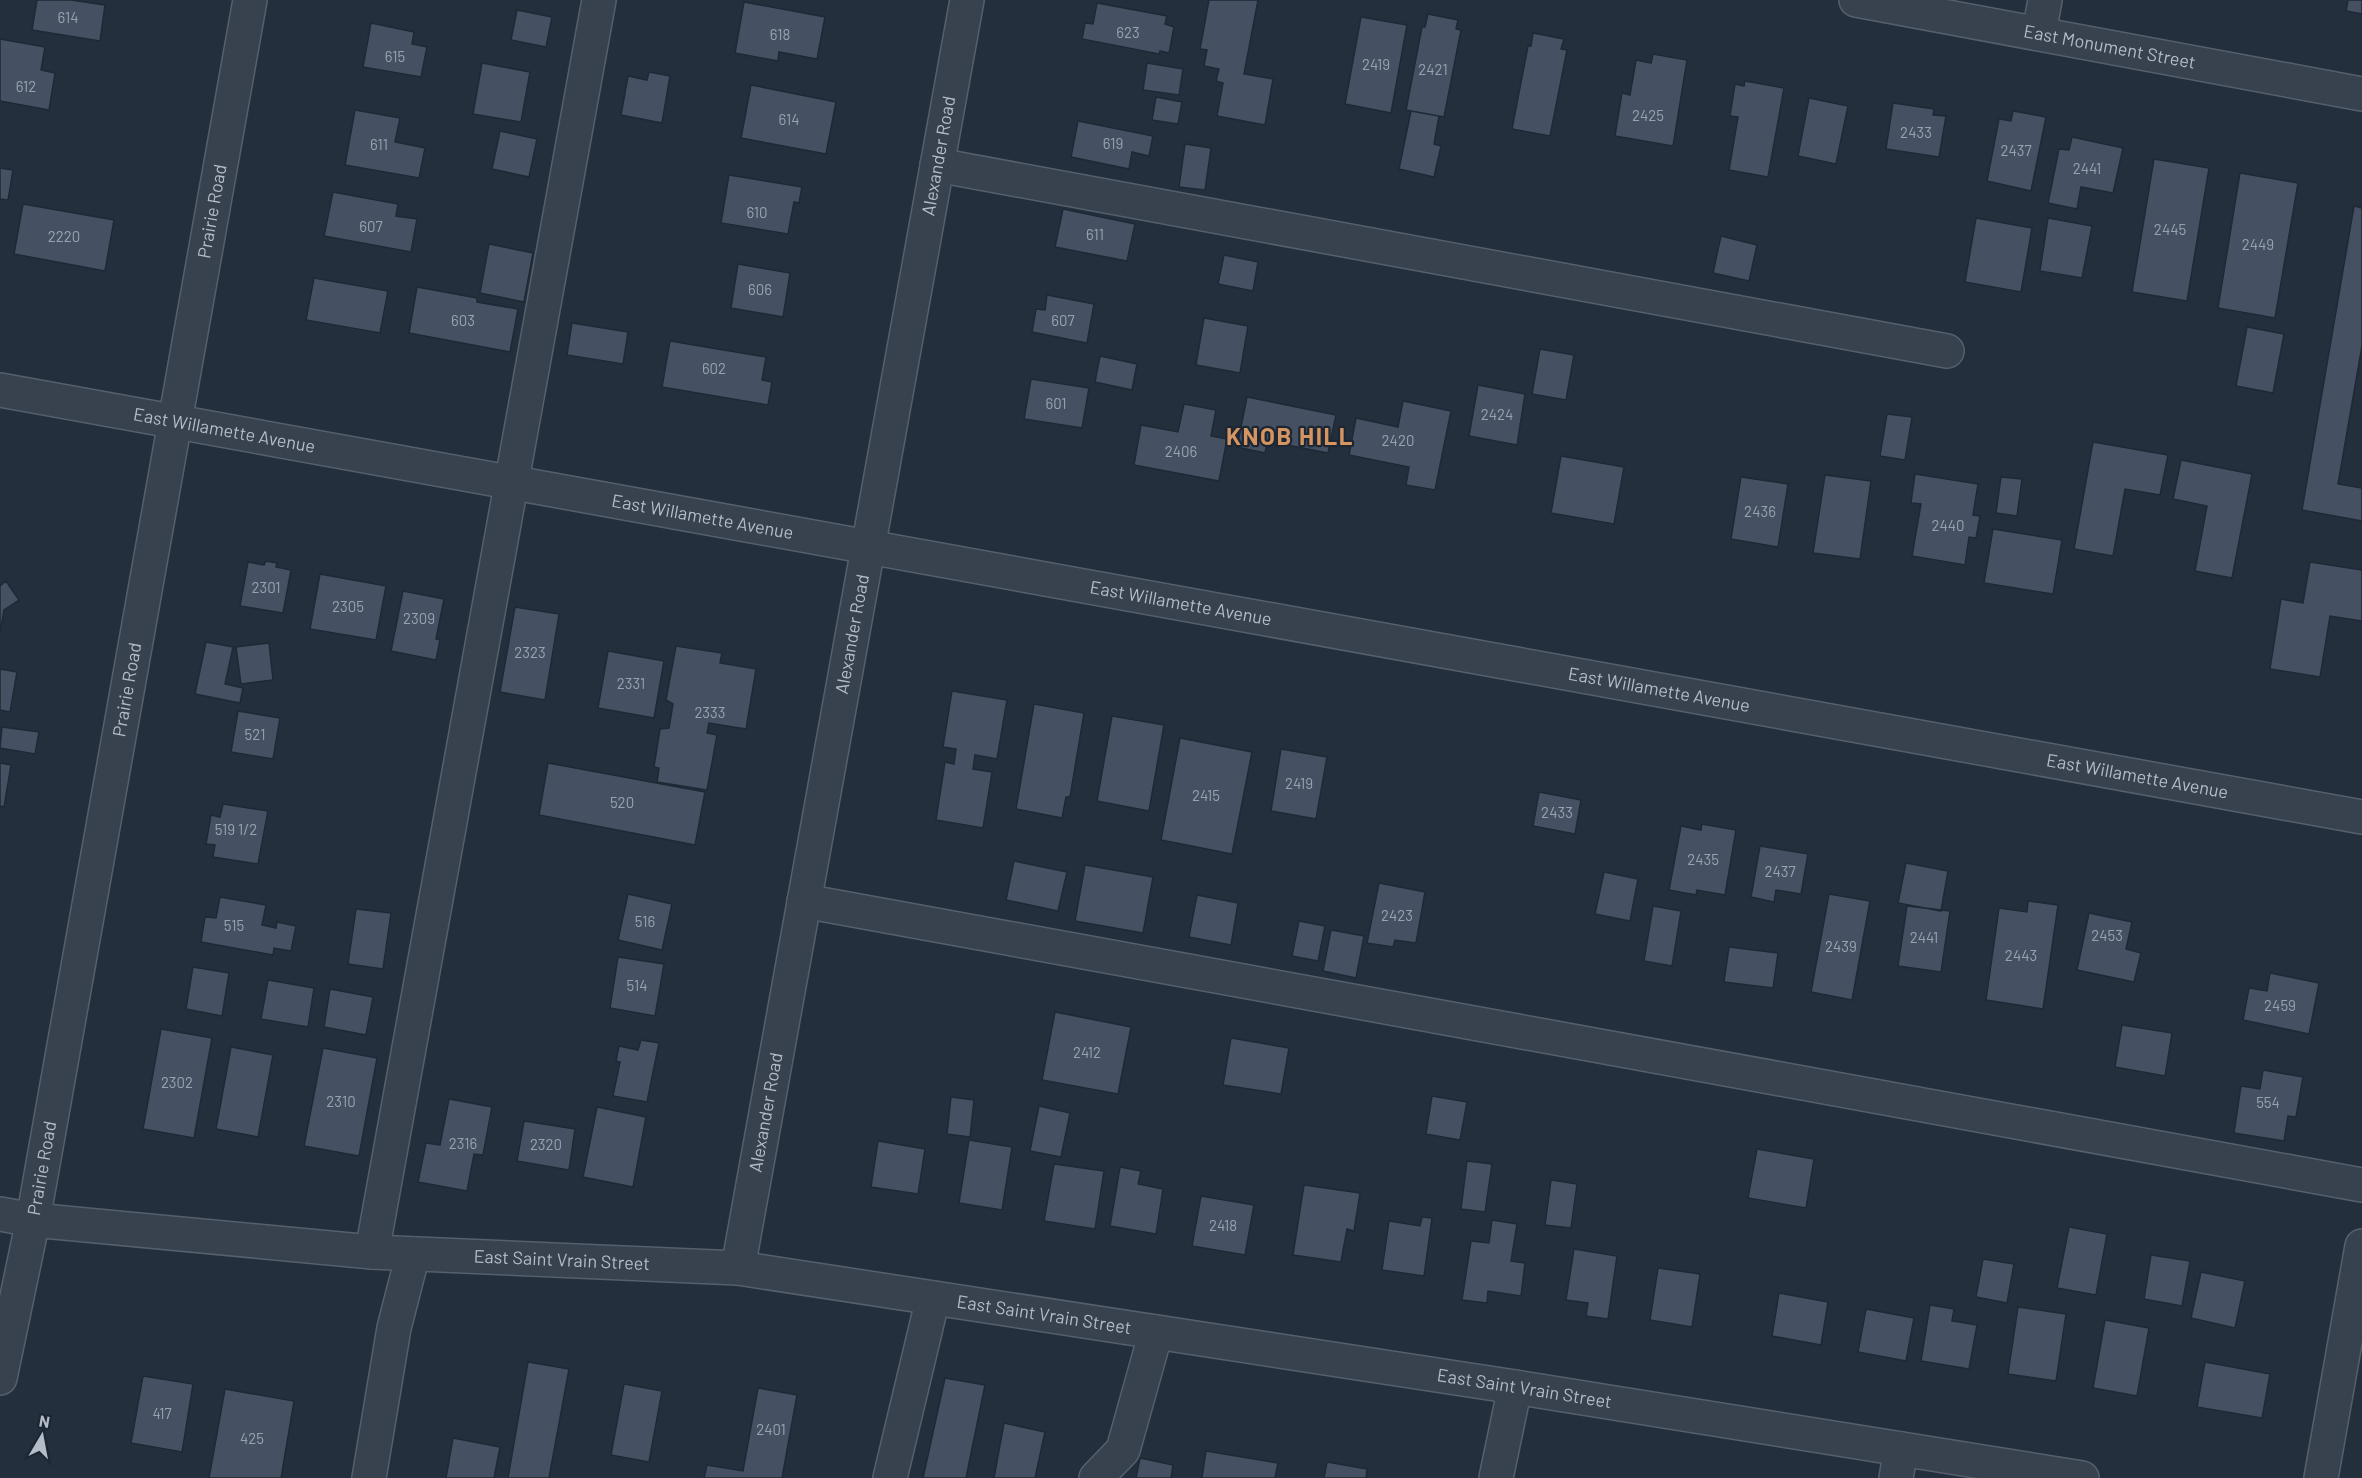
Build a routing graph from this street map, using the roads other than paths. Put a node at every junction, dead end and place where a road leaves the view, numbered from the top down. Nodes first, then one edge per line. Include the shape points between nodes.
1 (250, 0) edge
2 (599, 0) edge
3 (967, 0) edge
4 (1856, 0) edge
5 (2045, 0) edge
6 (2039, 33) junction
7 (2362, 94) edge
8 (937, 165) junction
9 (1947, 351) dead end
10 (0, 390) edge
11 (176, 422) junction
12 (512, 483) junction
13 (868, 547) junction
14 (2362, 817) edge
15 (804, 901) junction
16 (2362, 1185) edge
17 (0, 1214) edge
18 (33, 1220) junction
19 (2362, 1246) edge
20 (372, 1252) junction
21 (412, 1254) junction
22 (738, 1268) junction
23 (933, 1298) junction
24 (1156, 1332) junction
25 (0, 1378) edge
26 (1515, 1387) junction
27 (1899, 1463) edge
28 (369, 1478) edge
29 (890, 1478) edge
30 (1096, 1478) edge
31 (1496, 1478) edge
32 (2082, 1478) edge
33 (2321, 1478) edge

1 - 11 street, Prairie Road
2 - 12 street
3 - 8 street, Alexander Road
4 - 6 street, East Monument Street
5 - 6 street
6 - 7 street, East Monument Street
8 - 9 street
8 - 13 street, Alexander Road
10 - 11 street, East Willamette Avenue
11 - 12 street, East Willamette Avenue
11 - 18 street, Prairie Road
12 - 13 street, East Willamette Avenue
12 - 20 street
13 - 14 street, East Willamette Avenue
13 - 15 street, Alexander Road
15 - 16 street
15 - 22 street, Alexander Road
17 - 18 street, East Saint Vrain Street
18 - 20 street, East Saint Vrain Street
18 - 25 street, Prairie Road
19 - 33 street
20 - 21 street, East Saint Vrain Street
21 - 22 street, East Saint Vrain Street
21 - 28 street via 394,1328
22 - 23 street, East Saint Vrain Street
23 - 24 street, East Saint Vrain Street
23 - 29 street
24 - 26 street, East Saint Vrain Street
24 - 30 street via 1124,1450
26 - 27 street, East Saint Vrain Street
26 - 31 street
27 - 32 street, East Saint Vrain Street

